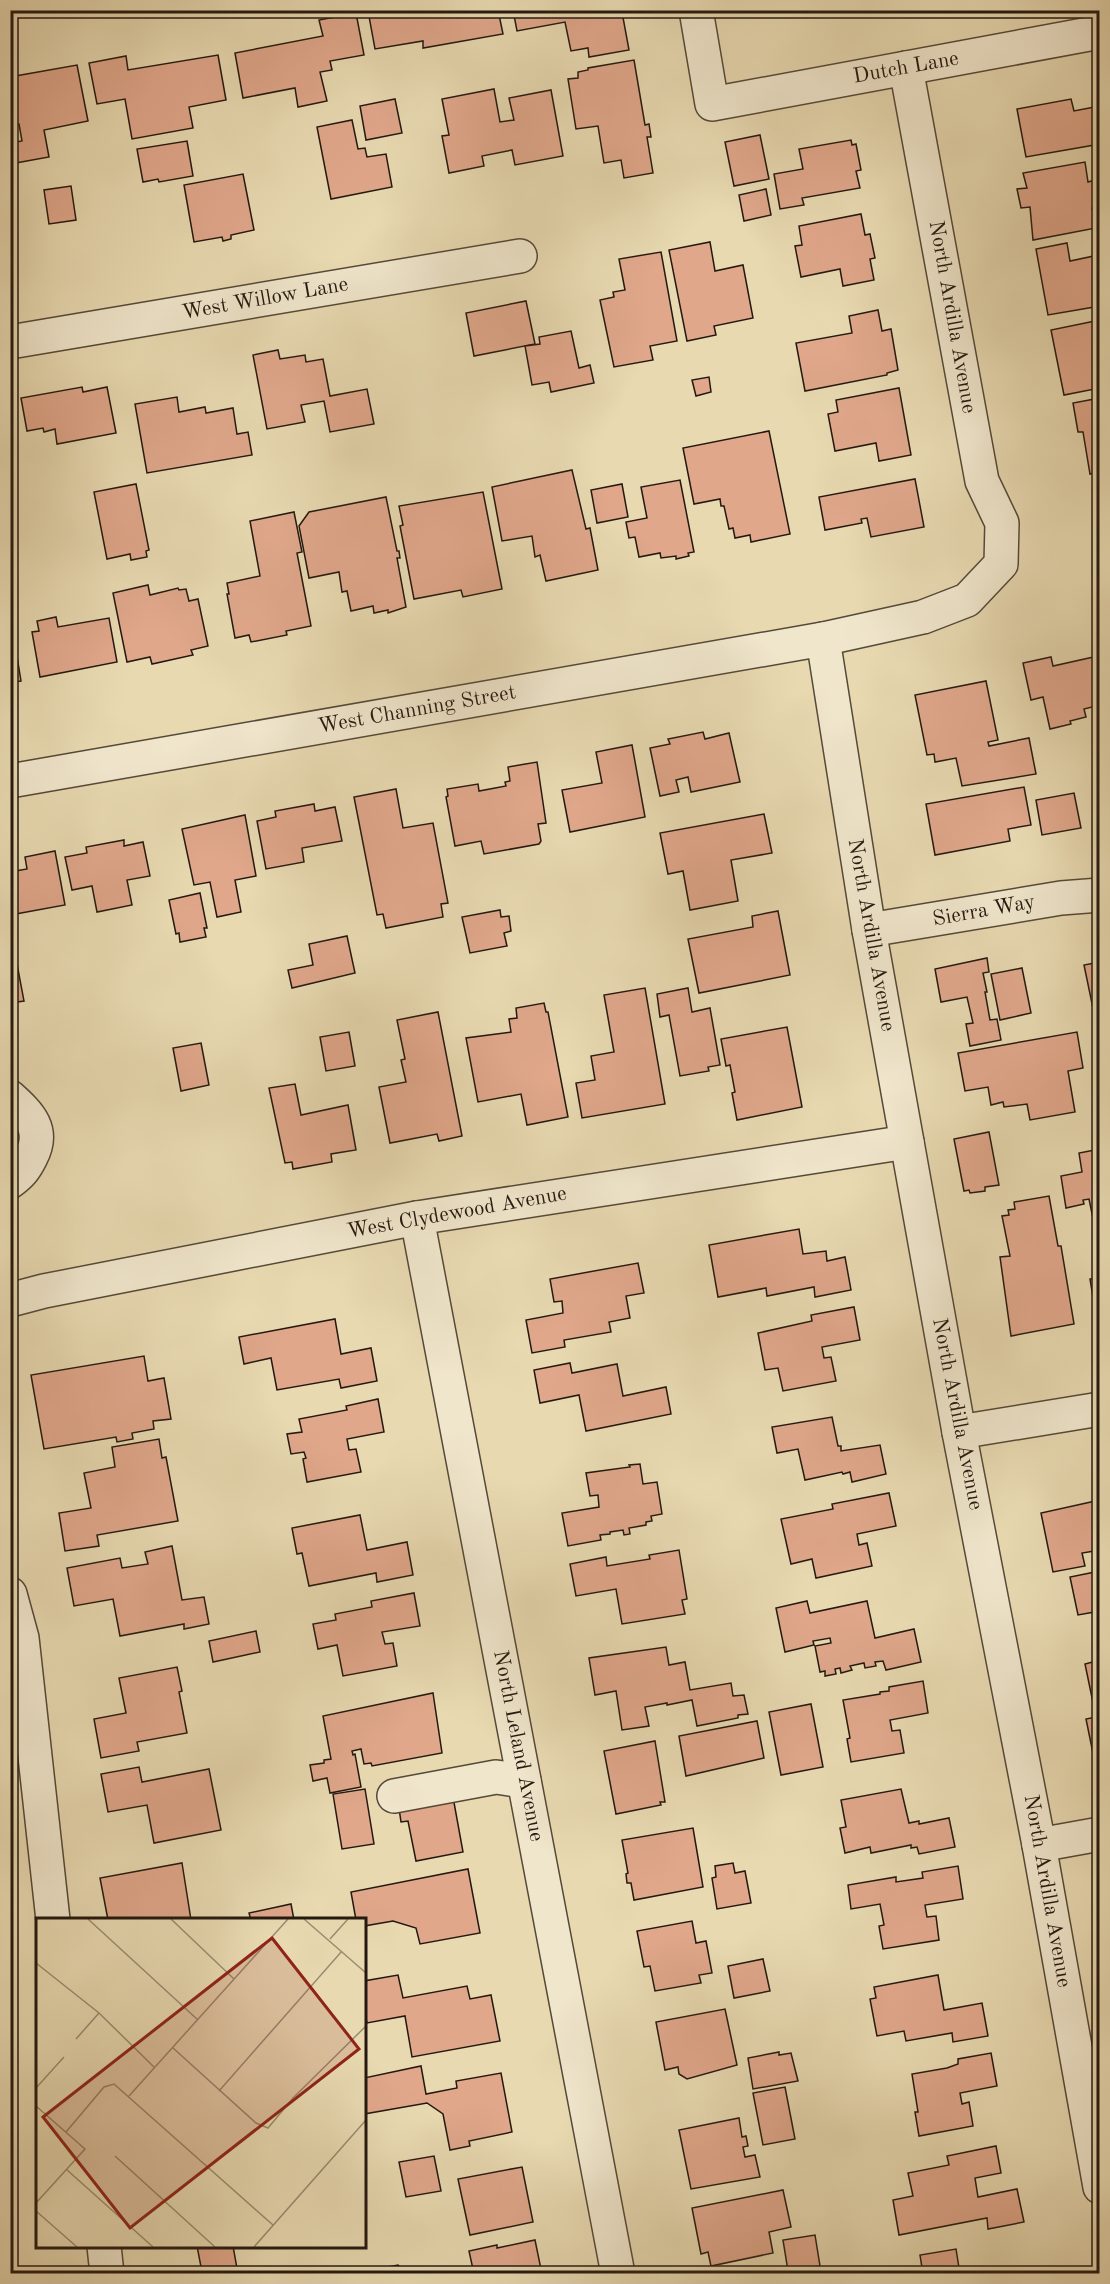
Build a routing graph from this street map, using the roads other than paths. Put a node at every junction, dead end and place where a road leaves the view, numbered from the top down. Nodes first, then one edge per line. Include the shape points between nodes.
1 (696, 10) edge
2 (1100, 32) edge
3 (906, 68) junction
4 (520, 256) dead end
5 (10, 342) edge
6 (1001, 564) joint
7 (823, 639) junction
8 (10, 782) edge
9 (1100, 895) edge
10 (869, 930) junction
11 (10, 1097) edge
12 (907, 1142) junction
13 (10, 1182) edge
14 (417, 1218) junction
15 (10, 1300) edge
16 (1100, 1409) edge
17 (959, 1432) junction
18 (10, 1594) edge
19 (524, 1781) junction
20 (394, 1796) dead end
21 (1100, 1834) edge
22 (1039, 1845) junction
23 (53, 1918) edge
24 (1100, 2187) edge
25 (104, 2248) edge
26 (107, 2274) edge
27 (618, 2274) edge

1 - 3 street, Dutch Lane via 712,104
2 - 3 street, Dutch Lane
3 - 6 street, North Ardilla Avenue via 982,481 1002,523
4 - 5 street, West Willow Lane
6 - 7 street, West Channing Street via 967,600 923,618
7 - 8 street, West Channing Street
7 - 10 street, North Ardilla Avenue
9 - 10 street, Sierra Way
10 - 12 street, North Ardilla Avenue
11 - 13 street via 27,1112 38,1133 23,1173
12 - 14 street, West Clydewood Avenue
12 - 17 street, North Ardilla Avenue
14 - 15 street, West Clydewood Avenue
14 - 19 street, North Leland Avenue
16 - 17 street
17 - 22 street, North Ardilla Avenue
18 - 23 street via 22,1638
19 - 20 street via 496,1777
19 - 27 street, North Leland Avenue
21 - 22 street
22 - 24 street, North Ardilla Avenue
25 - 26 street

